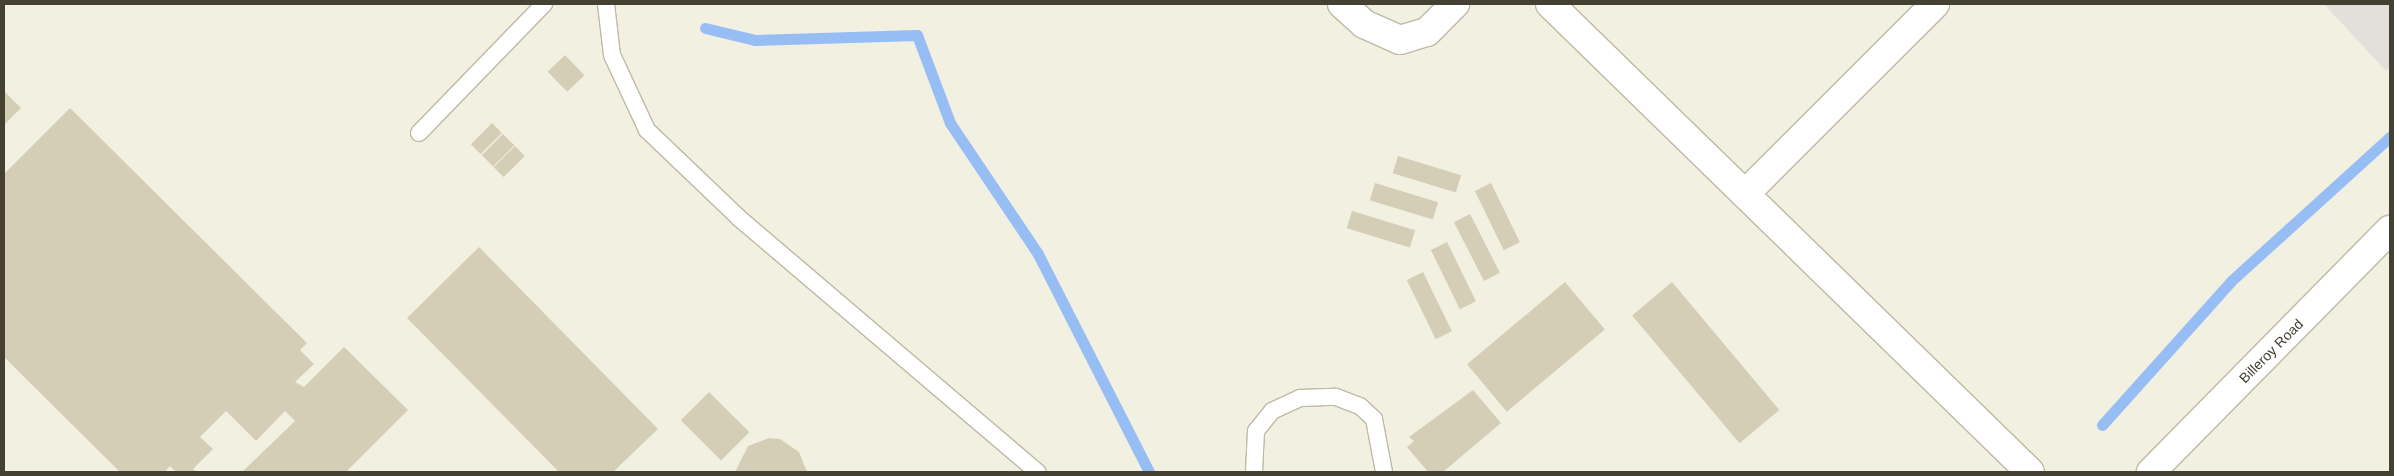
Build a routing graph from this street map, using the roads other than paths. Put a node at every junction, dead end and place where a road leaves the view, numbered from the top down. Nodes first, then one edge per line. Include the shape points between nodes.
1 (544, 4) edge
2 (606, 4) edge
3 (1342, 4) edge
4 (1454, 4) edge
5 (1550, 4) edge
6 (1935, 4) edge
7 (419, 133) dead end
8 (1745, 194) junction
9 (2390, 230) edge
10 (1037, 472) edge
11 (1254, 472) edge
12 (1384, 472) edge
13 (2030, 472) edge
14 (2151, 472) edge

1 - 7 lane
2 - 10 lane via 612,55 647,130 739,218
3 - 4 street via 1364,24 1400,40 1427,32
5 - 8 street
6 - 8 street
8 - 13 street
9 - 14 street, Billeroy Road
11 - 12 lane via 1256,431 1272,411 1300,398 1336,397 1360,406 1374,419

